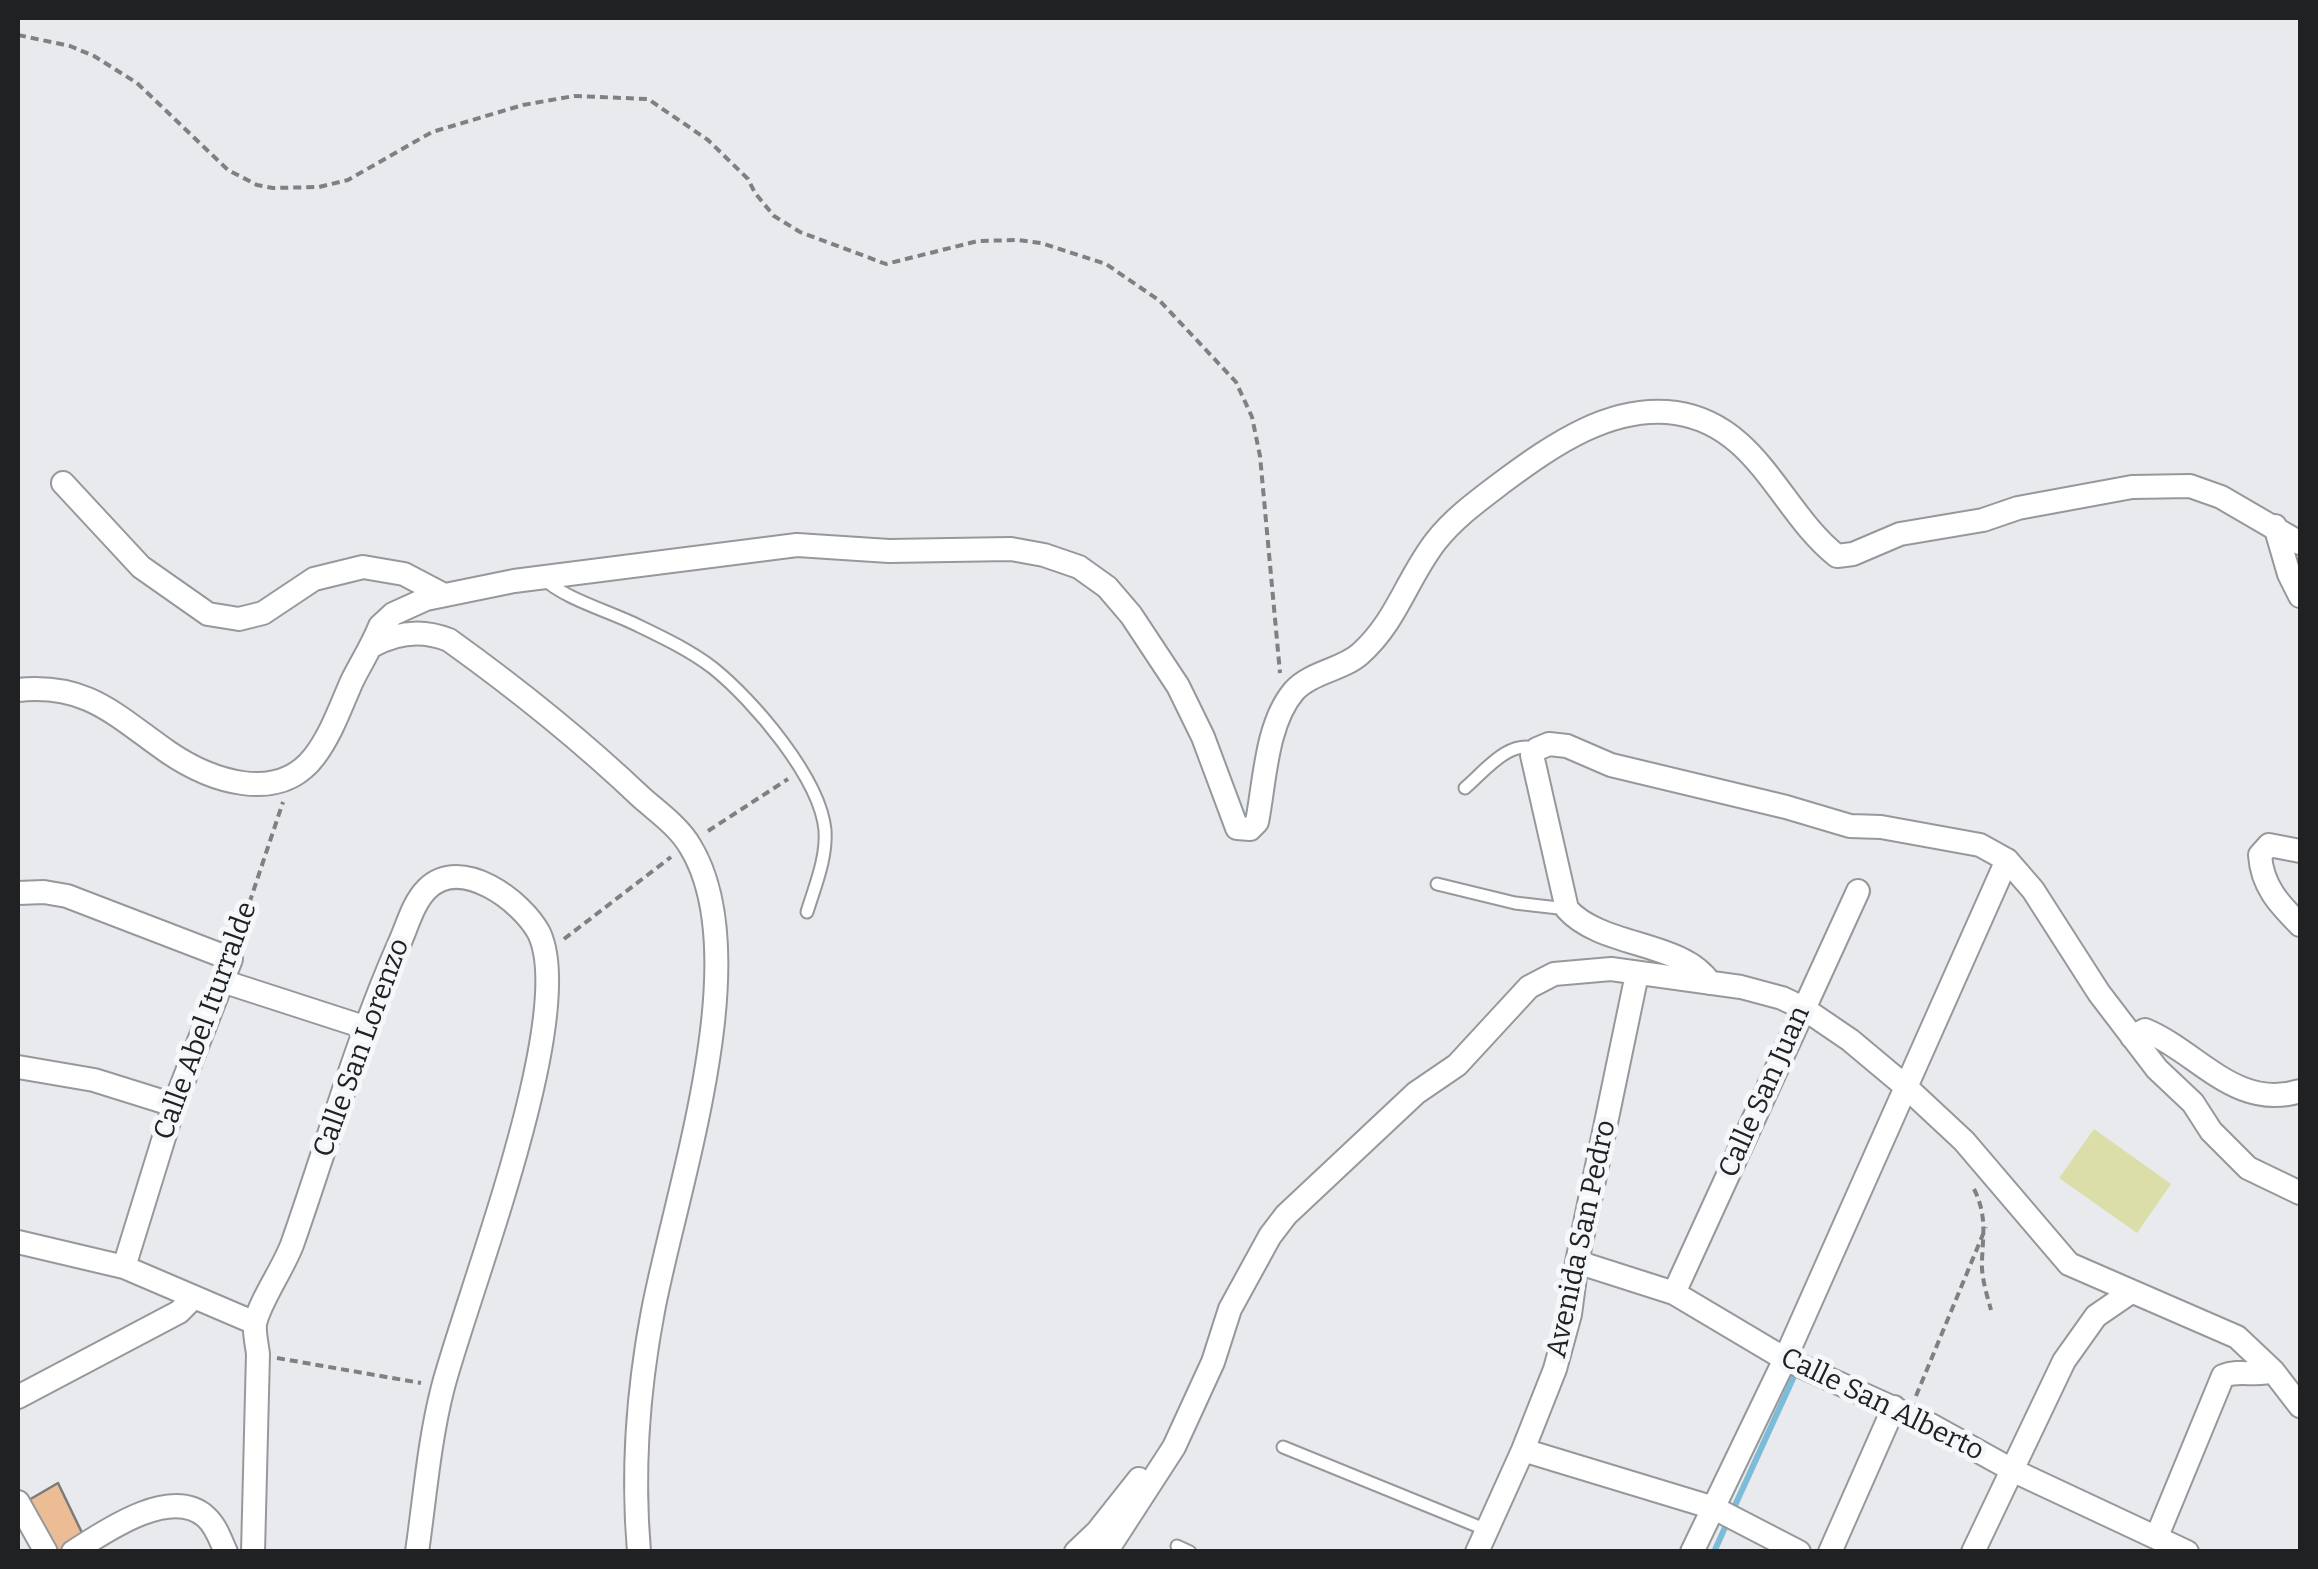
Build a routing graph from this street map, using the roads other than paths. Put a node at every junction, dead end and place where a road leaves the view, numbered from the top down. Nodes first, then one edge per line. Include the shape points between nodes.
1 (64, 483) dead end
2 (2274, 526) junction
3 (2300, 544) edge
4 (543, 578) junction
5 (444, 594) junction
6 (2300, 596) edge
7 (372, 646) junction
8 (18, 690) edge
9 (1537, 748) junction
10 (1466, 788) dead end
11 (2300, 851) edge
12 (2008, 860) junction
13 (1437, 884) dead end
14 (1858, 891) dead end
15 (18, 892) edge
16 (1567, 909) junction
17 (807, 912) dead end
18 (2300, 925) edge
19 (1637, 974) junction
20 (222, 982) junction
21 (1710, 983) junction
22 (1803, 1008) junction
23 (367, 1028) junction
24 (2132, 1036) junction
25 (18, 1067) edge
26 (1905, 1086) junction
27 (2300, 1091) edge
28 (174, 1105) junction
29 (2300, 1193) edge
30 (18, 1242) edge
31 (1578, 1262) junction
32 (124, 1267) junction
33 (2132, 1292) junction
34 (1674, 1293) junction
35 (194, 1298) junction
36 (255, 1323) junction
37 (1785, 1359) junction
38 (2273, 1371) junction
39 (18, 1397) edge
40 (2300, 1406) edge
41 (1902, 1411) junction
42 (1174, 1447) junction
43 (1283, 1447) dead end
44 (1523, 1450) junction
45 (2014, 1471) junction
46 (18, 1502) edge
47 (1714, 1508) junction
48 (2156, 1536) junction
49 (1482, 1541) edge
50 (1177, 1546) dead end
51 (83, 1549) edge
52 (46, 1552) edge
53 (226, 1552) edge
54 (253, 1552) edge
55 (417, 1552) edge
56 (640, 1552) edge
57 (1076, 1552) edge
58 (1106, 1552) edge
59 (1190, 1552) edge
60 (1692, 1552) edge
61 (1799, 1552) edge
62 (1830, 1552) edge
63 (1972, 1552) edge
64 (2187, 1552) edge

1 - 5 street via 141,566 208,614 240,620 263,613 314,579 363,567 404,574
2 - 3 street
2 - 4 street via 2190,486 2132,488 1900,534 1837,556 1814,538 1744,446 1718,427 1677,413 1607,422 1566,438 1459,515 1434,544 1394,616 1358,656 1295,691 1272,742 1257,822 1250,829 1237,828 1203,737 1164,661 1107,587 1080,567 1011,549 797,546
2 - 6 street
4 - 5 street
4 - 17 lane via 710,665 762,718 812,789 823,818 824,852
5 - 7 street via 393,614
7 - 8 street via 314,758 271,782 224,782 198,772 82,694
7 - 56 street via 412,633 449,640 617,774 689,844 704,873 716,928 712,1040 652,1312 634,1494
9 - 10 lane via 1514,748
9 - 12 street via 1567,746 1610,764 1850,826 1980,845
9 - 16 street via 1532,755
11 - 18 street via 2268,846 2260,855 2261,876
12 - 24 street
12 - 26 street
13 - 16 lane
14 - 22 street, Calle San Juan
15 - 20 street, Calle Abel Iturralde via 67,896 231,958
16 - 21 street via 1585,925 1694,967
19 - 21 street
19 - 31 street, Avenida San Pedro
19 - 42 street via 1582,970 1529,987 1457,1065 1416,1093 1286,1214 1230,1310
20 - 23 street
20 - 28 street, Calle Abel Iturralde
21 - 22 street
22 - 26 street
22 - 34 street, Calle San Juan
23 - 36 street, Calle San Lorenzo via 292,1248
23 - 55 street, Calle San Lorenzo via 380,985 429,886 474,878 538,931 547,978 542,1044 444,1387
24 - 27 street via 2145,1030 2163,1037 2240,1090
24 - 29 street via 2233,1155
25 - 28 street via 94,1080
26 - 33 street via 1964,1141 2069,1264
26 - 37 street
28 - 32 street, Calle Abel Iturralde
30 - 32 street
31 - 34 street, Calle San Alberto
31 - 44 street, Avenida San Pedro via 1555,1369
32 - 35 street
33 - 38 street via 2238,1336
33 - 45 street via 2096,1316 2064,1360
34 - 37 street, Calle San Alberto
35 - 36 street
35 - 39 street
36 - 54 street
37 - 41 street, Calle San Alberto
37 - 47 street
38 - 40 street
38 - 48 street via 2223,1376
41 - 45 street, Calle San Alberto
41 - 62 street
42 - 57 street via 1162,1452
42 - 58 street
43 - 49 lane
44 - 47 street
44 - 49 street, Avenida San Pedro
45 - 48 street, Calle San Alberto
45 - 63 street
46 - 52 street
47 - 60 street
47 - 61 street
48 - 64 street, Calle San Alberto
50 - 59 lane
51 - 53 street via 120,1522 173,1506 203,1514

